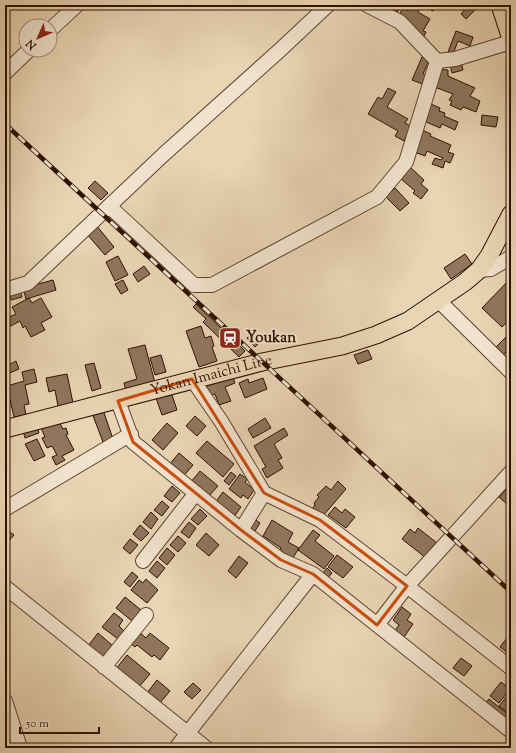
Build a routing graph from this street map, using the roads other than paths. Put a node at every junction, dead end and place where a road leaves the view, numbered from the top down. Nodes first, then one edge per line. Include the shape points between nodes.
1 (77, 5) edge
2 (328, 5) edge
3 (367, 5) edge
4 (500, 5) edge
5 (58, 23) edge
6 (511, 40) edge
7 (21, 58) edge
8 (437, 60) junction
9 (5, 73) edge
10 (109, 206) junction
11 (511, 214) edge
12 (511, 257) edge
13 (479, 270) junction
14 (5, 290) edge
15 (438, 300) junction
16 (511, 372) edge
17 (192, 379) junction
18 (118, 400) junction
19 (5, 429) edge
20 (131, 434) junction
21 (511, 472) edge
22 (196, 493) junction
23 (264, 493) junction
24 (5, 509) edge
25 (241, 530) junction
26 (143, 561) dead end
27 (313, 574) junction
28 (407, 586) junction
29 (5, 587) edge
30 (146, 615) dead end
31 (377, 625) junction
32 (104, 667) junction
33 (511, 668) edge
34 (5, 701) edge
35 (511, 731) edge
36 (188, 734) junction
37 (20, 748) edge
38 (176, 748) edge
39 (206, 748) edge

1 - 5 street
2 - 10 street
3 - 8 street via 400,22
4 - 6 main road
6 - 8 street via 455,59
7 - 9 street
8 - 10 street via 406,162 377,198 212,285 194,284
10 - 14 street via 28,283
11 - 13 main road, Yokan Imaichi Line
12 - 13 street via 491,269
13 - 15 main road, Yokan Imaichi Line
15 - 16 street
15 - 17 main road, Yokan Imaichi Line via 408,321 348,344
17 - 18 main road, Yokan Imaichi Line
17 - 23 street
18 - 19 main road, Yokan Imaichi Line
18 - 20 street
20 - 22 street via 133,442
20 - 24 street
21 - 28 street
22 - 25 street
22 - 26 street
23 - 25 street
23 - 28 street via 320,520
25 - 27 street via 282,560
27 - 31 street
27 - 36 street
28 - 31 street
28 - 33 street
29 - 32 street
30 - 32 street
31 - 35 street
32 - 36 street
34 - 37 street
36 - 38 street
36 - 39 street

